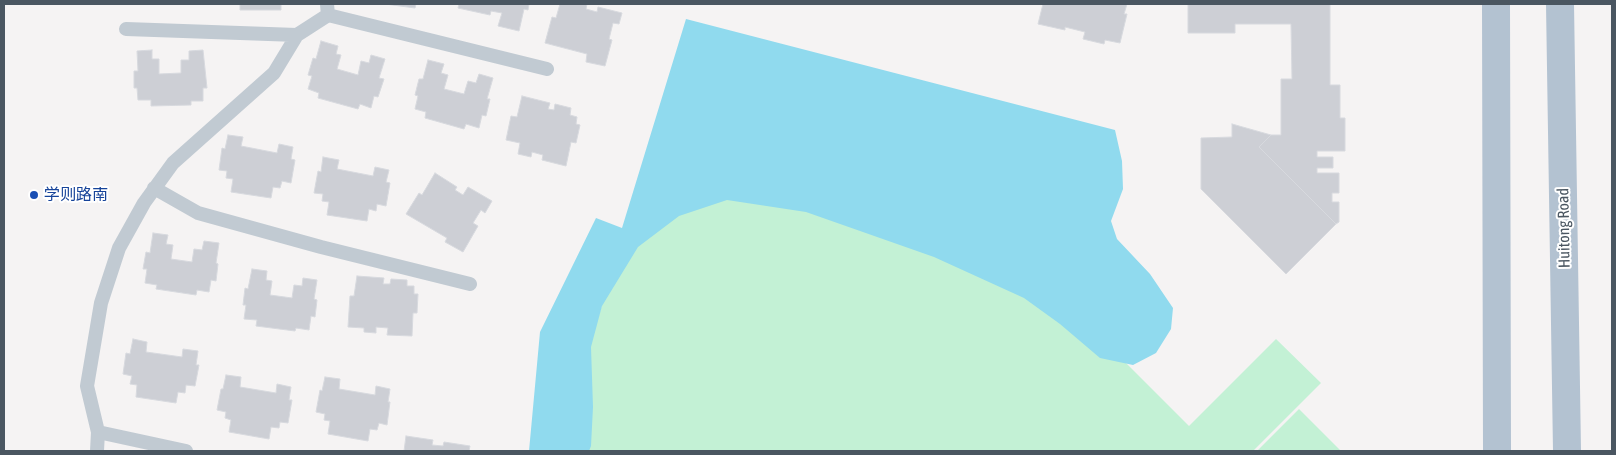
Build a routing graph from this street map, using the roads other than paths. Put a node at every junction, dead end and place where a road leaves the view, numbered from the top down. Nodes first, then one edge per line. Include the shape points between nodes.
1 (1496, 4) edge
2 (1560, 4) edge
3 (327, 9) edge
4 (126, 30) dead end
5 (297, 35) junction
6 (547, 69) dead end
7 (154, 188) junction
8 (470, 284) dead end
9 (98, 432) junction
10 (97, 451) edge
11 (186, 451) edge
12 (1497, 451) edge
13 (1568, 451) edge

1 - 12 main road
2 - 13 main road, Huitong Road
3 - 5 lane
3 - 6 lane
4 - 5 lane
5 - 7 lane via 274,73 173,163
7 - 8 lane via 198,213
7 - 9 lane via 119,248 101,303 87,386
9 - 10 lane
9 - 11 lane

